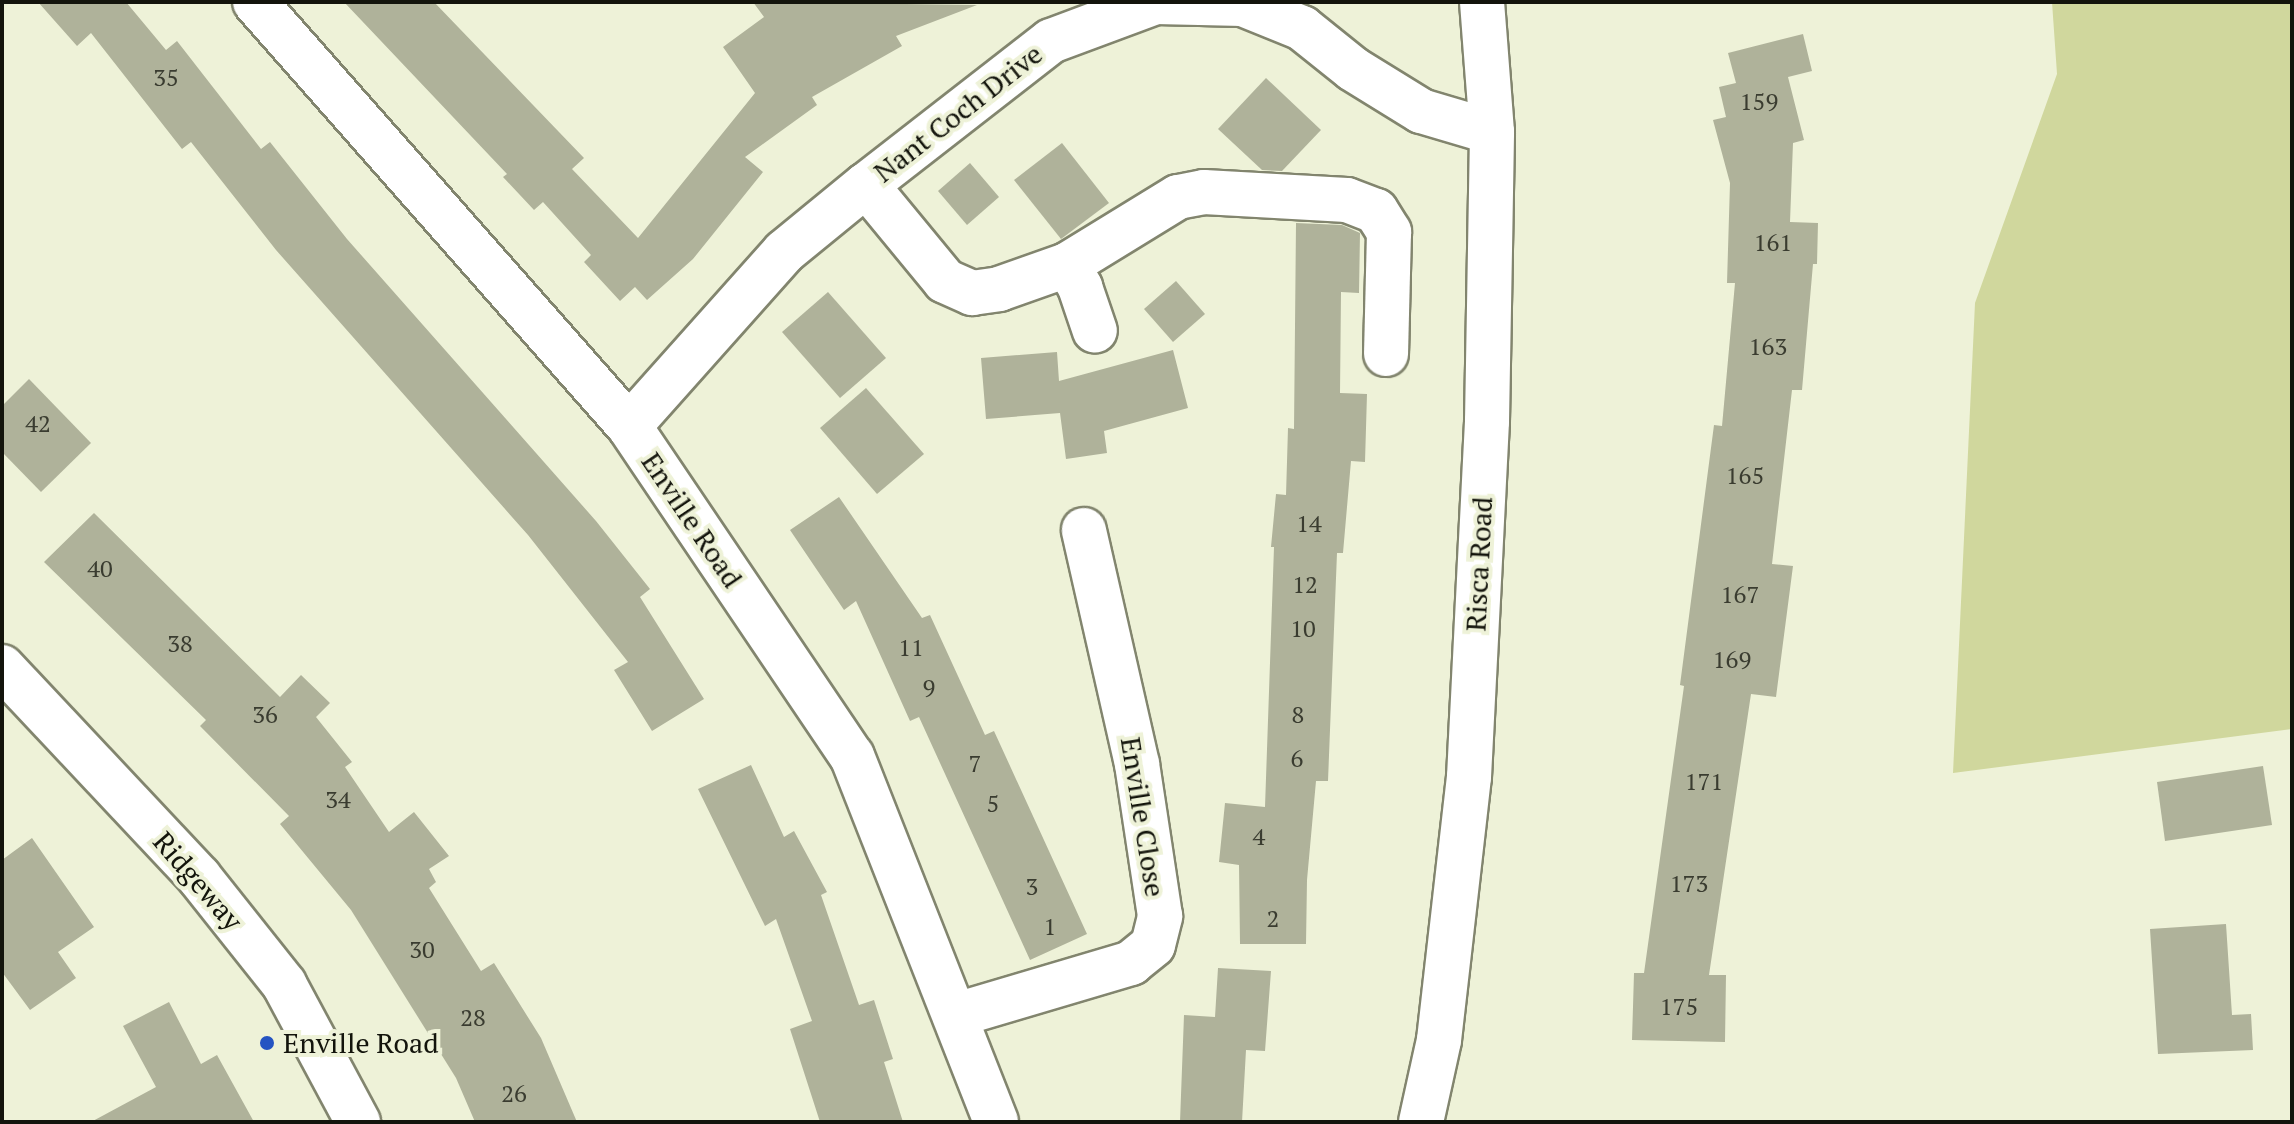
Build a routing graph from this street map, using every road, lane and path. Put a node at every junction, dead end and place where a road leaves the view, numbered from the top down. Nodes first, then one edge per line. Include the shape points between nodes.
1 (255, 2) edge
2 (1482, 2) edge
3 (1492, 132) junction
4 (866, 185) junction
5 (1067, 265) junction
6 (1095, 331) dead end
7 (1386, 354) dead end
8 (629, 426) junction
9 (1084, 530) dead end
10 (2, 667) edge
11 (956, 1015) junction
12 (358, 1122) edge
13 (996, 1122) edge
14 (1421, 1122) edge

1 - 8 street, Enville Road
2 - 3 street, Risca Road
3 - 4 street, Nant Coch Drive via 1421,111 1353,69 1302,28 1243,4 1156,2 1051,41
3 - 14 street, Risca Road via 1487,421 1469,777 1439,1040
4 - 5 street via 945,281 972,293
4 - 8 street, Nant Coch Drive via 784,252
5 - 6 street
5 - 7 street via 1178,197 1204,192 1347,200 1376,211 1389,232
8 - 11 street, Enville Road via 852,756
9 - 11 street, Enville Close via 1137,764 1160,916 1153,945 1131,963
10 - 12 street, Ridgeway via 199,877 284,984
11 - 13 street, Enville Road

